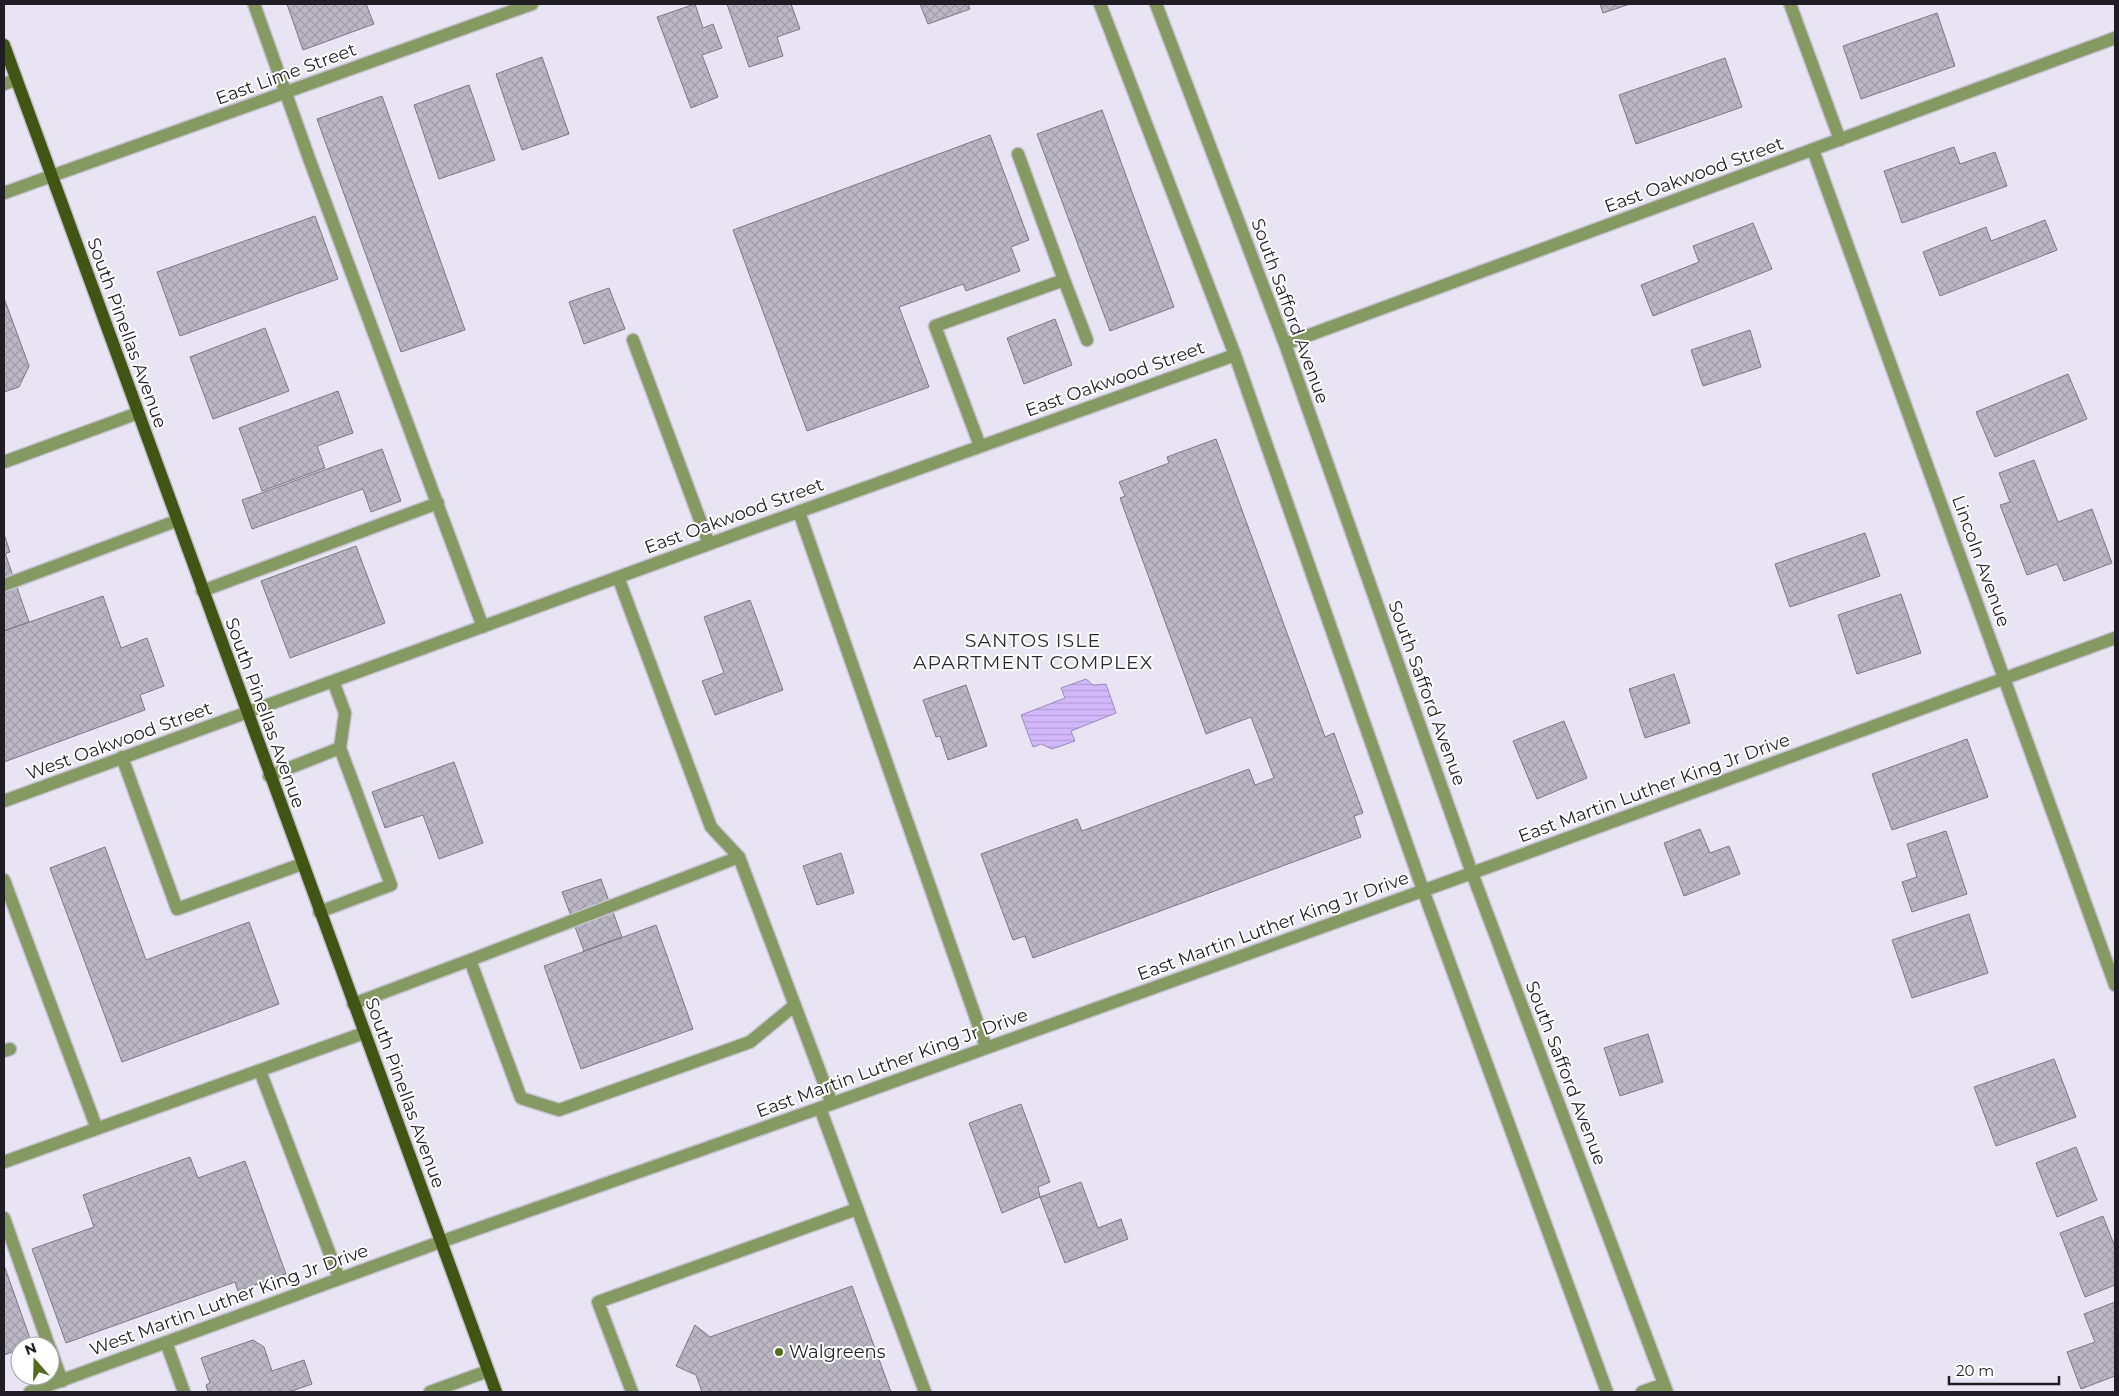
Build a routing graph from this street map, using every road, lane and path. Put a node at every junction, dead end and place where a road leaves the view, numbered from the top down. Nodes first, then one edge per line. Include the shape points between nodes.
1 (254, 4) edge
2 (532, 4) edge
3 (1100, 4) edge
4 (1156, 4) edge
5 (1790, 4) edge
6 (2115, 38) edge
7 (4, 46) edge
8 (16, 80) junction
9 (4, 84) edge
10 (286, 93) junction
11 (1840, 140) junction
12 (1813, 150) junction
13 (1018, 154) dead end
14 (51, 176) junction
15 (4, 193) edge
16 (1064, 280) junction
17 (633, 340) dead end
18 (1087, 340) dead end
19 (1285, 344) junction
20 (1235, 355) junction
21 (138, 413) junction
22 (980, 446) junction
23 (4, 462) edge
24 (438, 503) junction
25 (799, 512) junction
26 (176, 521) junction
27 (709, 544) junction
28 (618, 577) junction
29 (4, 585) edge
30 (202, 591) junction
31 (483, 626) junction
32 (2115, 638) edge
33 (2005, 678) junction
34 (333, 681) junction
35 (246, 713) junction
36 (340, 748) junction
37 (122, 757) junction
38 (269, 776) junction
39 (4, 801) edge
40 (739, 857) junction
41 (302, 864) junction
42 (1472, 873) junction
43 (4, 880) edge
44 (1423, 890) junction
45 (319, 912) junction
46 (470, 960) junction
47 (2115, 985) edge
48 (353, 1004) junction
49 (795, 1005) junction
50 (364, 1033) junction
51 (986, 1047) junction
52 (260, 1070) junction
53 (826, 1106) junction
54 (97, 1128) junction
55 (4, 1162) edge
56 (857, 1210) junction
57 (4, 1218) edge
58 (440, 1242) junction
59 (339, 1278) junction
60 (46, 1336) edge
61 (166, 1342) junction
62 (488, 1371) junction
63 (60, 1375) edge
64 (62, 1381) junction
65 (1666, 1388) edge
66 (30, 1392) edge
67 (184, 1392) edge
68 (430, 1392) edge
69 (496, 1392) edge
70 (632, 1392) edge
71 (925, 1392) edge
72 (1607, 1392) edge
73 (1642, 1392) edge

1 - 10 street
2 - 10 street, East Lime Street
3 - 20 street
4 - 19 street, South Safford Avenue
5 - 11 street
6 - 11 street, East Oakwood Street
7 - 8 main road, South Pinellas Avenue
8 - 9 street
8 - 14 main road, South Pinellas Avenue
10 - 14 street, East Lime Street
10 - 24 street
11 - 12 street, East Oakwood Street
12 - 19 street, East Oakwood Street
12 - 33 street, Lincoln Avenue
13 - 16 street
14 - 15 street, East Lime Street
14 - 21 main road, South Pinellas Avenue
16 - 18 street
16 - 22 street via 935,326
17 - 27 street
19 - 42 street, South Safford Avenue
20 - 22 street, East Oakwood Street
20 - 44 street
21 - 23 street
21 - 26 main road, South Pinellas Avenue
22 - 25 street, East Oakwood Street
24 - 30 street
24 - 31 street
25 - 27 street, East Oakwood Street
25 - 51 street
26 - 29 street
26 - 30 main road, South Pinellas Avenue
27 - 28 street, East Oakwood Street
28 - 31 street, East Oakwood Street
28 - 40 street via 711,827
30 - 35 main road, South Pinellas Avenue
31 - 34 street, East Oakwood Street
32 - 33 street, East Martin Luther King Jr Drive
33 - 42 street, East Martin Luther King Jr Drive
33 - 47 street, Lincoln Avenue
34 - 35 street, East Oakwood Street
34 - 36 street via 345,713
35 - 37 street, West Oakwood Street
35 - 38 main road, South Pinellas Avenue
36 - 38 street
36 - 45 street via 391,885
37 - 39 street, West Oakwood Street
37 - 41 street via 177,908
38 - 41 main road, South Pinellas Avenue
40 - 46 street
40 - 49 street
41 - 45 main road, South Pinellas Avenue
42 - 44 street, East Martin Luther King Jr Drive
42 - 65 street, South Safford Avenue
43 - 54 street
44 - 51 street, East Martin Luther King Jr Drive
44 - 72 street
45 - 48 main road, South Pinellas Avenue
46 - 48 street
46 - 49 street via 521,1098 559,1110 750,1042
48 - 50 main road, South Pinellas Avenue
49 - 53 street
50 - 52 street
50 - 58 main road, South Pinellas Avenue
51 - 53 street, East Martin Luther King Jr Drive
52 - 54 street
52 - 59 street
53 - 56 street
53 - 58 street, East Martin Luther King Jr Drive
54 - 55 street
56 - 70 street via 598,1302
56 - 71 street
57 - 60 street
58 - 59 street, West Martin Luther King Jr Drive
58 - 62 main road, South Pinellas Avenue
59 - 61 street, West Martin Luther King Jr Drive
61 - 64 street, West Martin Luther King Jr Drive
61 - 67 street
62 - 68 street
62 - 69 main road, South Pinellas Avenue
63 - 64 street
64 - 66 street, West Martin Luther King Jr Drive
65 - 73 street

